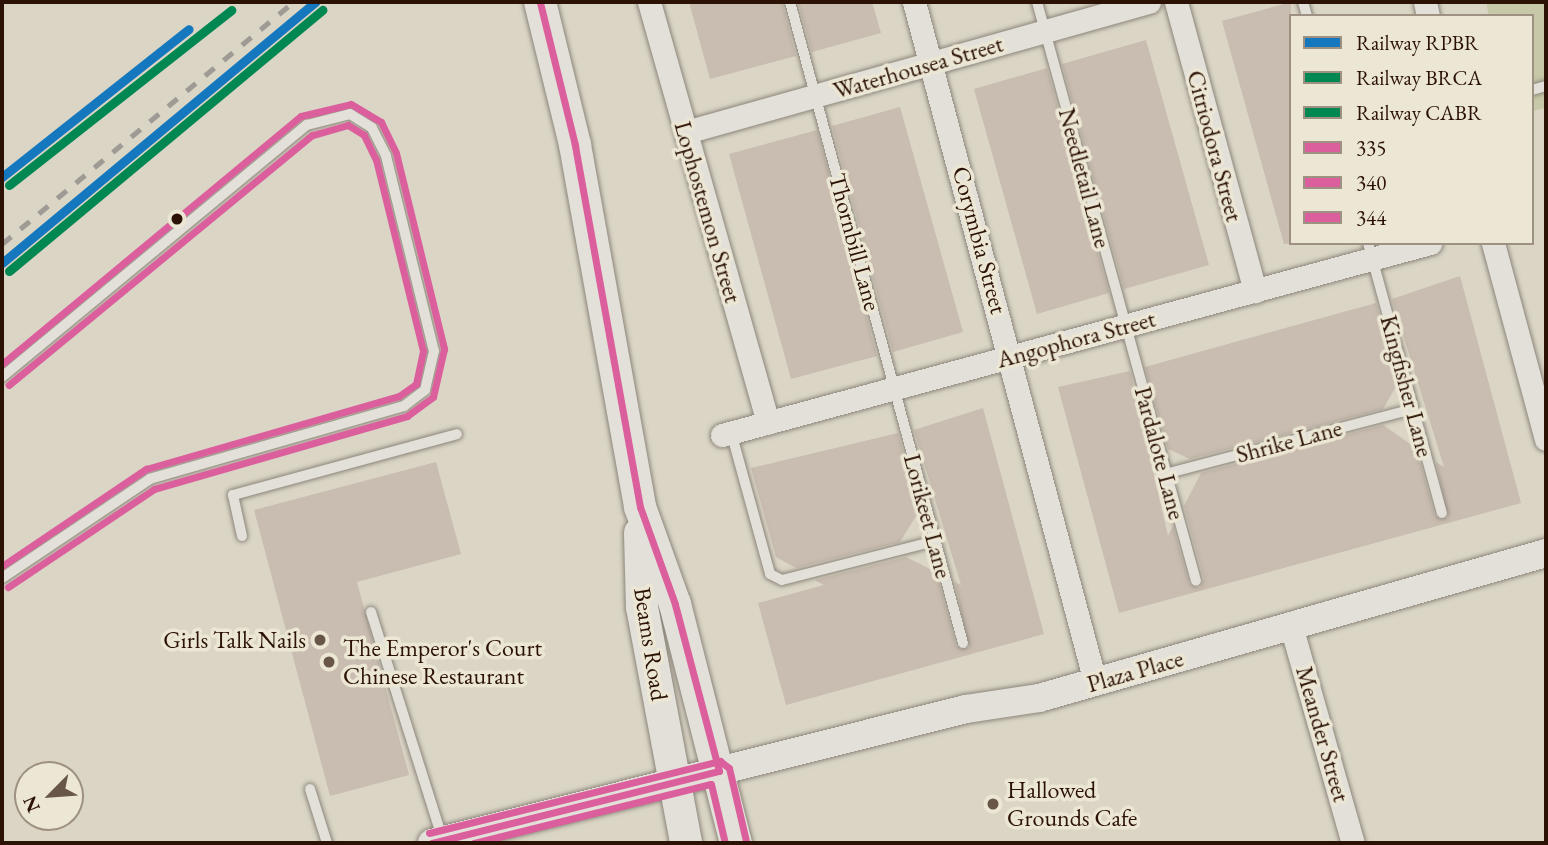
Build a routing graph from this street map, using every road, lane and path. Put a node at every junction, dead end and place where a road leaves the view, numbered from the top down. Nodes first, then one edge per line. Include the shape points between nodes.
1 (540, 2) edge
2 (649, 2) edge
3 (790, 2) edge
4 (914, 2) edge
5 (1037, 2) edge
6 (1149, 2) edge
7 (1176, 2) edge
8 (1046, 31) junction
9 (931, 63) junction
10 (816, 95) junction
11 (686, 132) junction
12 (1415, 245) edge
13 (1494, 245) edge
14 (1370, 251) edge
15 (1255, 291) junction
16 (1124, 326) junction
17 (1012, 356) junction
18 (2, 377) edge
19 (894, 388) junction
20 (1413, 409) junction
21 (768, 422) junction
22 (727, 433) joint
23 (457, 435) dead end
24 (1546, 439) edge
25 (1165, 474) junction
26 (640, 507) junction
27 (1441, 513) dead end
28 (243, 536) dead end
29 (935, 541) junction
30 (1546, 553) edge
31 (2, 578) edge
32 (1196, 581) dead end
33 (371, 612) dead end
34 (1291, 626) junction
35 (963, 643) dead end
36 (1095, 682) junction
37 (719, 771) junction
38 (673, 781) junction
39 (310, 789) dead end
40 (438, 842) edge
41 (327, 843) edge
42 (686, 843) edge
43 (736, 843) edge
44 (1353, 843) edge

1 - 26 main road, Beams Road via 575,145
2 - 11 street, Lophostemon Street
3 - 10 lane, Thornbill Lane
4 - 9 street, Corymbia Street
5 - 8 lane, Needletail Lane
6 - 8 street, Waterhousea Street
7 - 15 street, Citriodora Street
8 - 9 street, Waterhousea Street
8 - 16 lane, Needletail Lane
9 - 10 street, Waterhousea Street
9 - 17 street, Corymbia Street
10 - 11 street, Waterhousea Street
10 - 19 lane, Thornbill Lane
11 - 21 street, Lophostemon Street
12 - 14 street, Angophora Street
13 - 24 street
14 - 15 street, Angophora Street
14 - 20 lane, Kingfisher Lane
15 - 16 street, Angophora Street
16 - 17 street, Angophora Street
16 - 25 lane, Pardalote Lane
17 - 19 street, Angophora Street
17 - 36 street, Corymbia Street
18 - 31 lane via 307,125 350,114 372,128 386,156 434,351 425,390 404,406 150,479
19 - 21 street, Angophora Street
19 - 29 lane, Lorikeet Lane
20 - 25 lane, Shrike Lane
20 - 27 lane, Kingfisher Lane
21 - 22 street, Angophora Street
22 - 29 lane via 770,574 782,580
23 - 28 lane via 233,495
25 - 32 lane, Pardalote Lane
26 - 37 main road, Beams Road via 675,604
26 - 38 main road, Beams Road via 642,607
29 - 35 lane, Lorikeet Lane
30 - 34 street, Plaza Place
33 - 40 lane
34 - 36 street, Plaza Place
34 - 44 street, Meander Street
36 - 37 street, Plaza Place
37 - 38 street
37 - 43 main road, Beams Road
38 - 40 street
38 - 42 main road, Beams Road
39 - 41 lane

